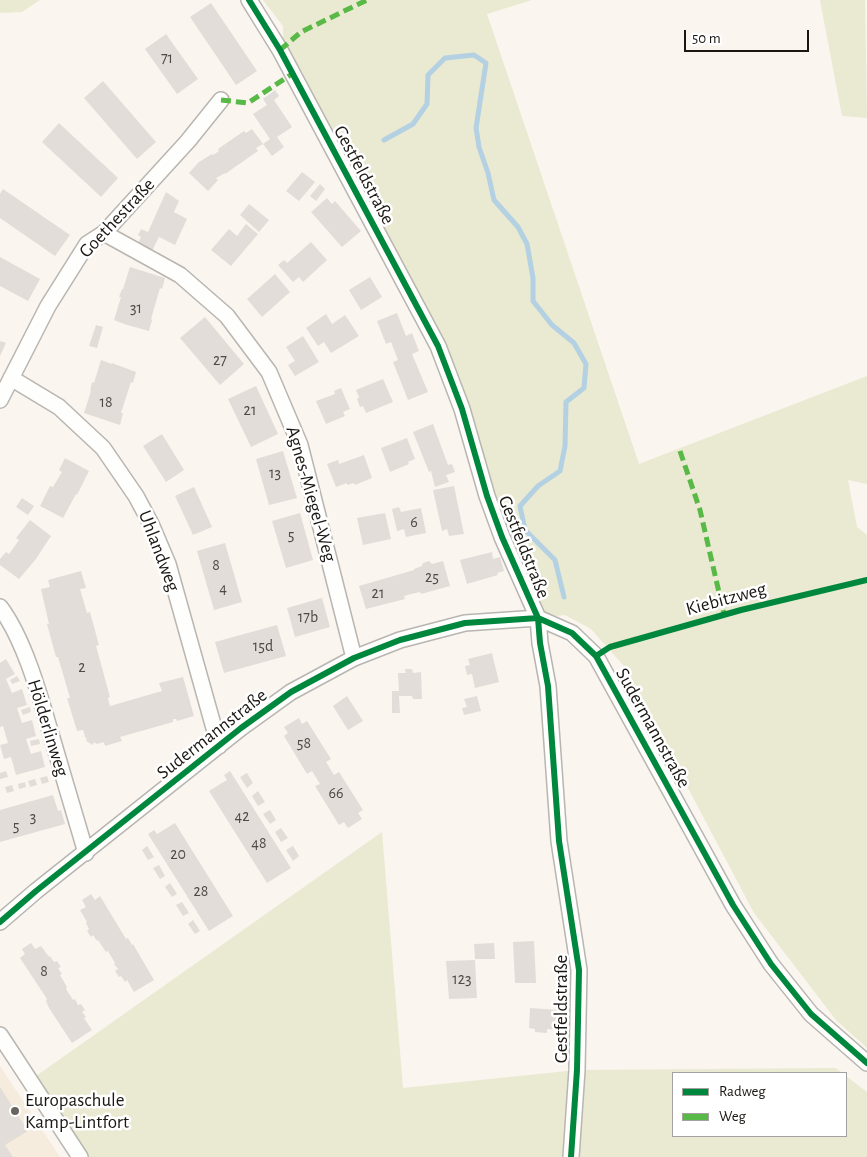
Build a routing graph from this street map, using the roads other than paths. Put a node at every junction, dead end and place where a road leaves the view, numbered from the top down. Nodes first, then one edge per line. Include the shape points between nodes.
1 (249, 0) edge
2 (221, 100) dead end
3 (104, 234) junction
4 (11, 378) junction
5 (0, 400) edge
6 (0, 607) edge
7 (538, 618) junction
8 (354, 658) junction
9 (219, 746) junction
10 (86, 853) junction
11 (0, 922) edge
12 (0, 1035) edge
13 (867, 1064) edge
14 (80, 1157) edge
15 (572, 1157) edge

1 - 7 street, Gestfeldstraße via 280,50 438,346 462,409 499,529
2 - 3 street, Goethestraße
3 - 4 street, Goethestraße via 87,244 48,306
3 - 8 street, Agnes-Miegel-Weg via 180,275 228,316 269,372 300,445
4 - 5 street, Goethestraße
4 - 9 street, Uhlandweg via 59,407 103,448 152,524 168,564
6 - 10 street, Hölderlinweg via 38,692
7 - 8 street, Sudermannstraße via 465,623 400,640
7 - 13 street, Sudermannstraße via 572,633 596,656 733,905 771,964 811,1014
7 - 15 street, Gestfeldstraße via 548,686 559,841 579,970
8 - 9 street, Sudermannstraße via 291,692
9 - 10 street, Sudermannstraße
10 - 11 street, Sudermannstraße
12 - 14 street

